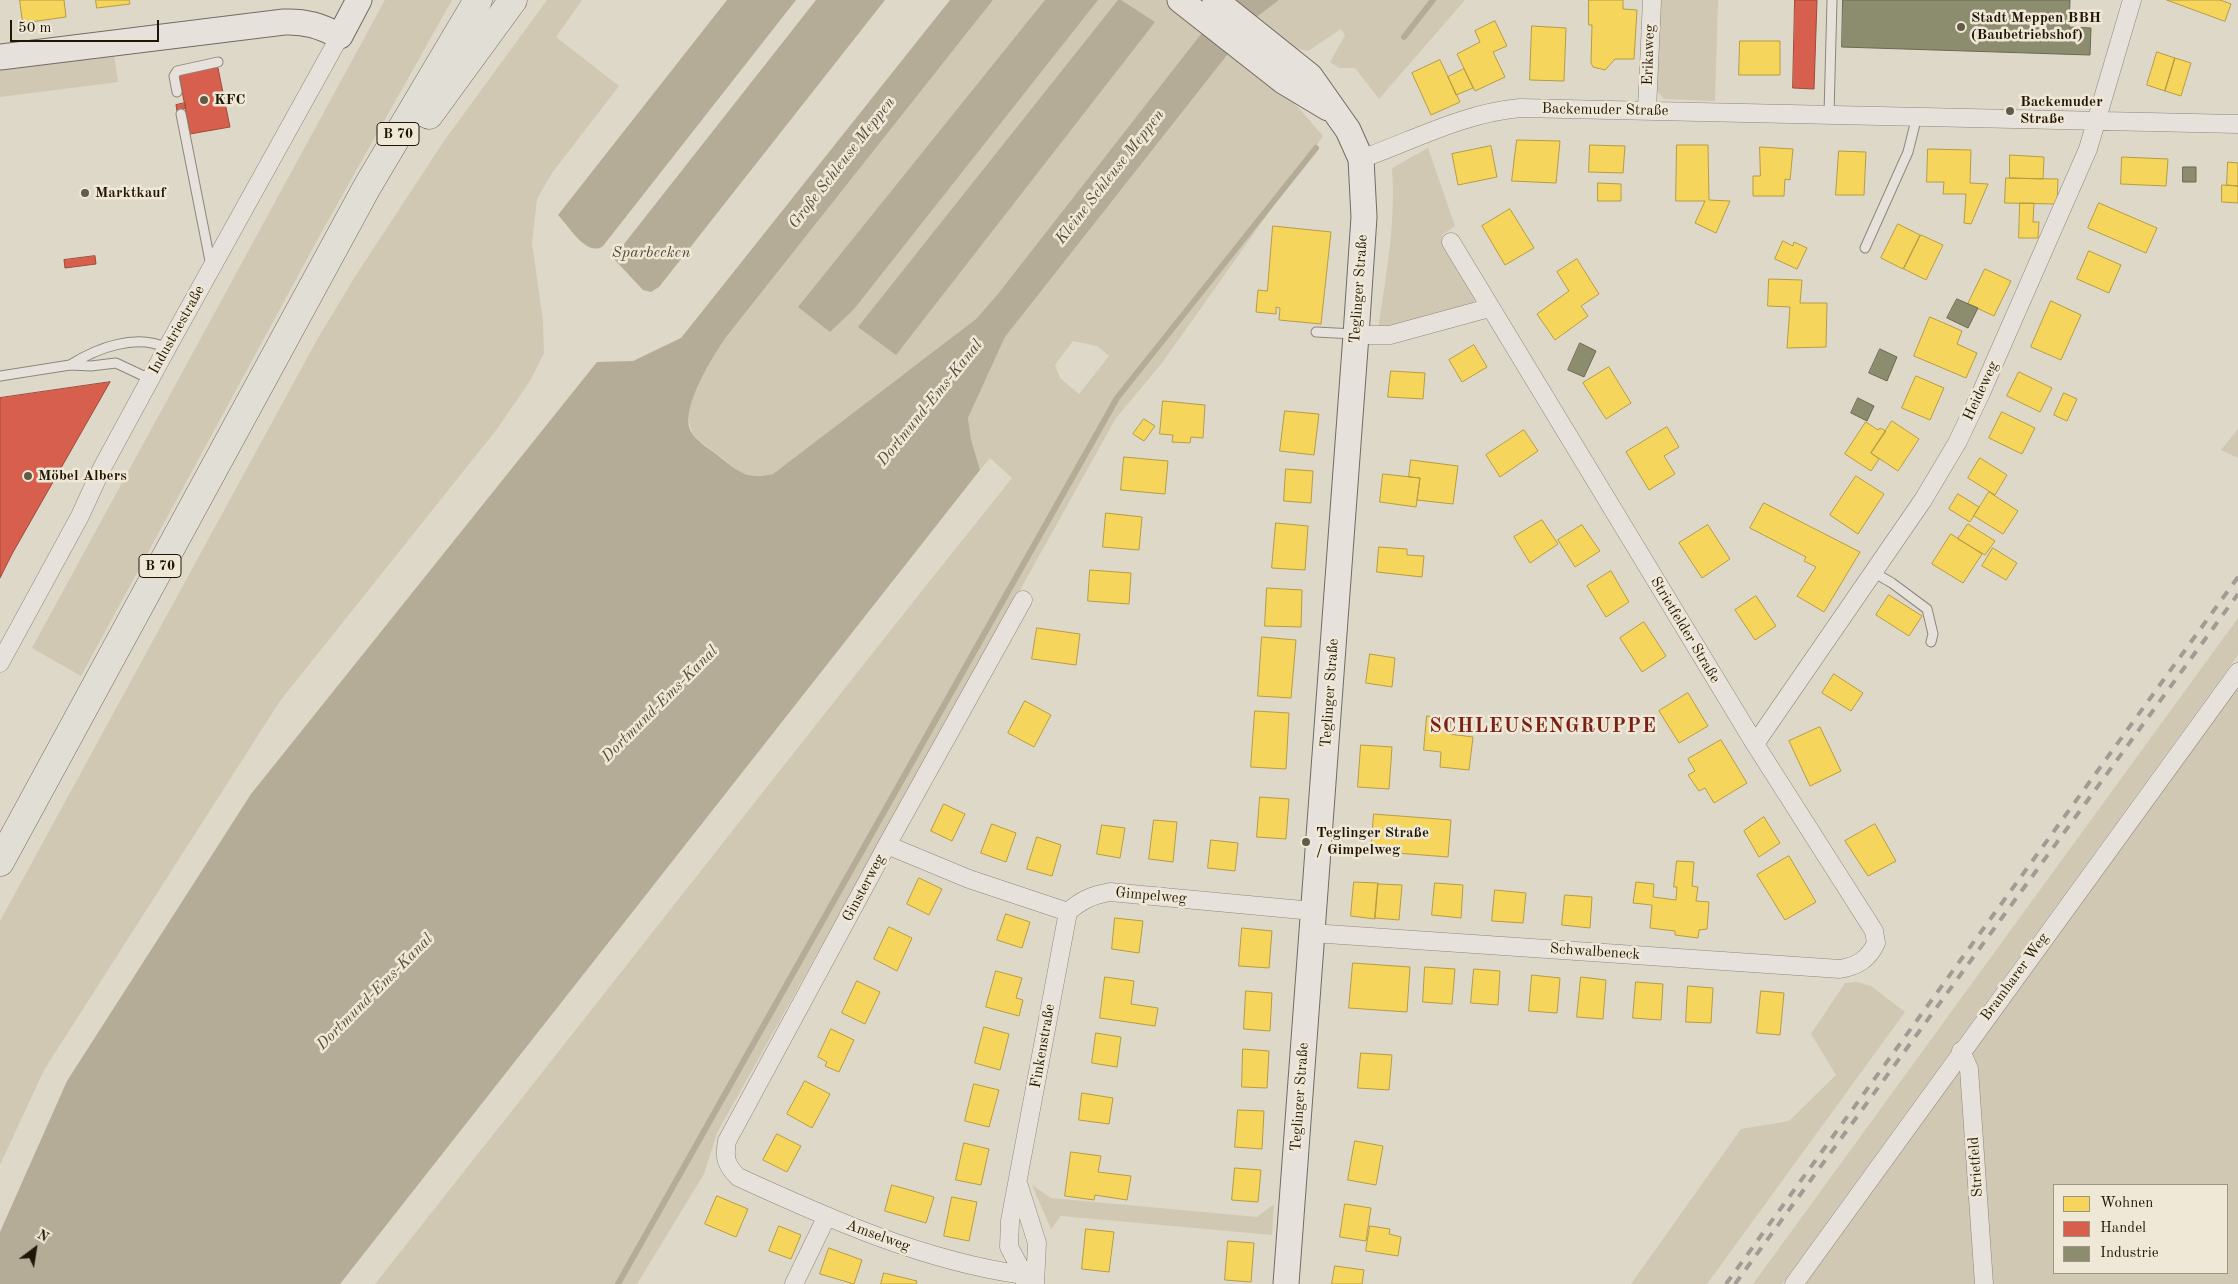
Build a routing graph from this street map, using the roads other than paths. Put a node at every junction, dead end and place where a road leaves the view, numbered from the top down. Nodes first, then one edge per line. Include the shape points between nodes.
1 (359, 0) edge
2 (478, 0) edge
3 (512, 0) edge
4 (1180, 0) edge
5 (1652, 0) edge
6 (1832, 0) edge
7 (2132, 0) edge
8 (1212, 11) edge
9 (340, 36) junction
10 (0, 57) edge
11 (218, 62) dead end
12 (177, 92) dead end
13 (1332, 110) junction
14 (1647, 110) junction
15 (181, 114) dead end
16 (1829, 114) junction
17 (1917, 116) junction
18 (2096, 120) junction
19 (2238, 124) edge
20 (1361, 159) junction
21 (1451, 242) dead end
22 (1865, 248) dead end
23 (211, 269) junction
24 (322, 270) junction
25 (1489, 308) junction
26 (1316, 332) dead end
27 (1356, 335) junction
28 (167, 348) junction
29 (70, 365) junction
30 (0, 376) edge
31 (150, 379) junction
32 (1873, 572) junction
33 (1023, 600) dead end
34 (1930, 642) dead end
35 (0, 663) edge
36 (2238, 672) edge
37 (1755, 744) junction
38 (887, 845) junction
39 (0, 862) edge
40 (1068, 912) junction
41 (1312, 922) junction
42 (1872, 952) joint
43 (1961, 1052) junction
44 (738, 1177) joint
45 (1018, 1180) junction
46 (826, 1218) junction
47 (1028, 1281) edge
48 (794, 1284) edge
49 (1286, 1284) edge
50 (1794, 1284) edge
51 (1984, 1284) edge

1 - 9 street, Industriestraße
2 - 24 main road, B 70 via 388,150
3 - 24 main road, B 70
4 - 8 street, Teglinger Straße
5 - 14 street, Erikaweg
6 - 16 lane
7 - 18 street, Heideweg
8 - 13 street, Teglinger Straße via 1238,45 1283,81
8 - 13 street, Teglinger Straße via 1262,38 1310,76
9 - 10 street via 301,21 284,22
9 - 23 street, Industriestraße
11 - 12 lane via 177,70 174,76
13 - 20 street, Teglinger Straße via 1348,130
14 - 16 street, Backemuder Straße
14 - 20 street, Backemuder Straße via 1520,108 1491,111
15 - 23 lane
16 - 17 street, Backemuder Straße
17 - 18 street, Backemuder Straße
17 - 22 lane via 1908,152
18 - 19 street, Backemuder Straße
18 - 32 street, Heideweg via 2084,158 1957,443
20 - 27 street, Teglinger Straße via 1364,217
21 - 25 street, Strietfelder Straße
23 - 28 street, Industriestraße
24 - 39 main road, B 70
25 - 27 street via 1390,335
25 - 37 street, Strietfelder Straße
26 - 27 lane
27 - 41 street, Teglinger Straße
28 - 29 lane via 154,342 136,341 90,352
28 - 31 street, Industriestraße
29 - 30 lane
29 - 31 lane via 116,363
31 - 35 street, Industriestraße
32 - 34 lane via 1927,608 1933,634
32 - 37 street, Heideweg
33 - 38 street, Ginsterweg
36 - 43 street, Bramharer Weg
37 - 42 street, Strietfelder Straße via 1874,931 1876,943
38 - 40 street via 969,879
38 - 44 street, Ginsterweg via 727,1141 724,1156
40 - 41 street, Gimpelweg via 1095,894 1110,892
40 - 45 street, Finkenstraße
41 - 42 street, Schwalbeneck via 1840,969 1854,967
41 - 49 street, Teglinger Straße
43 - 50 street, Bramharer Weg
43 - 51 street, Strietfeld via 1969,1069
44 - 46 street, Amselweg
45 - 47 street, Finkenstraße via 1037,1243
45 - 47 street, Finkenstraße via 1010,1220 1009,1248
46 - 47 street, Amselweg via 930,1255
46 - 48 street

